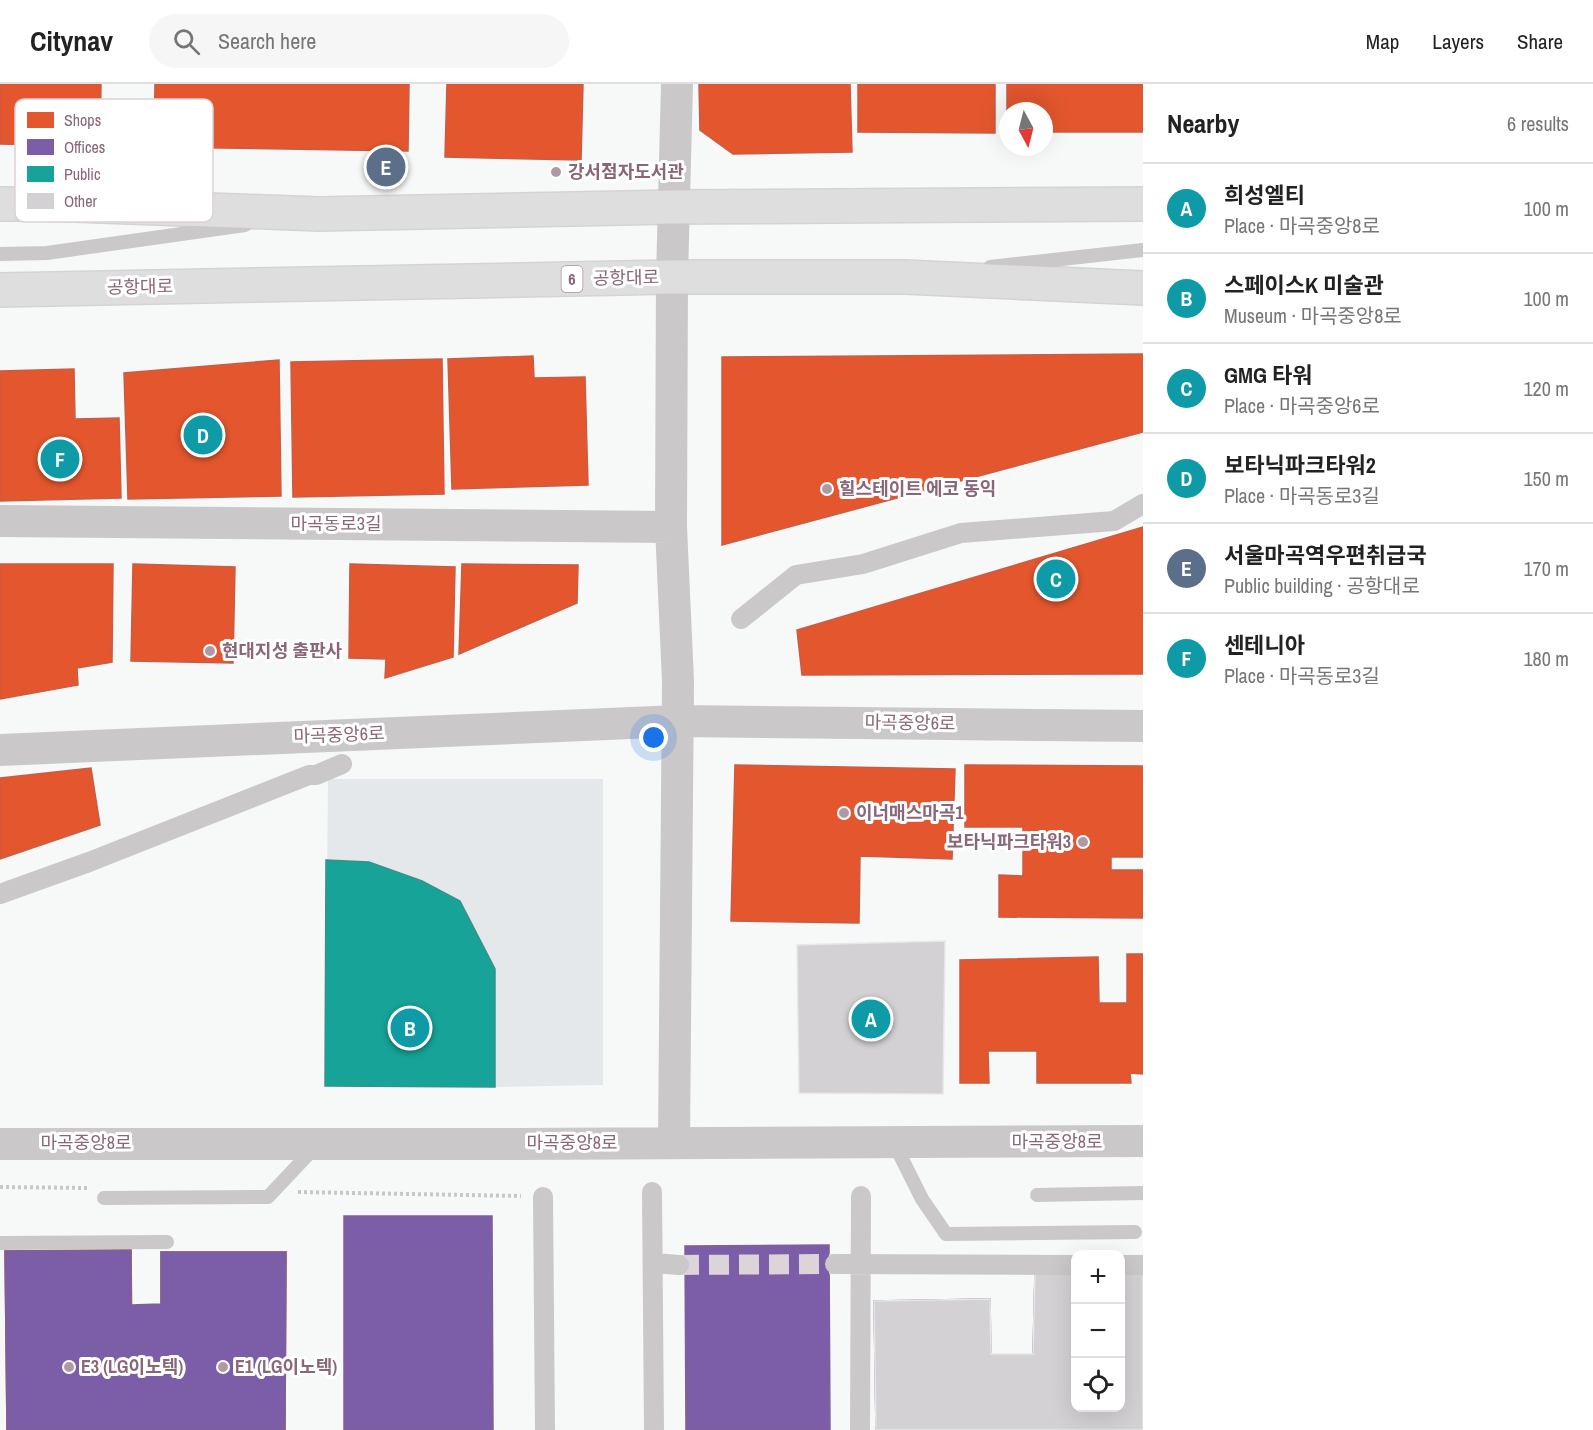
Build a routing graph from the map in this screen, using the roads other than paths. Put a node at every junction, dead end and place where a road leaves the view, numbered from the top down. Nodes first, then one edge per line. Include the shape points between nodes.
1 (677, 84) edge
2 (0, 204) edge
3 (15, 204) edge
4 (1143, 204) edge
5 (674, 207) junction
6 (213, 210) edge
7 (319, 214) junction
8 (1143, 249) edge
9 (0, 254) edge
10 (672, 277) junction
11 (904, 277) junction
12 (1143, 288) edge
13 (0, 290) edge
14 (1143, 504) edge
15 (0, 521) edge
16 (671, 527) junction
17 (741, 619) dead end
18 (678, 721) junction
19 (1143, 726) edge
20 (0, 750) edge
21 (342, 764) dead end
22 (0, 894) edge
23 (1143, 1141) edge
24 (319, 1143) junction
25 (674, 1143) junction
26 (894, 1143) junction
27 (0, 1144) edge
28 (652, 1192) dead end
29 (1143, 1193) edge
30 (1037, 1195) dead end
31 (861, 1196) dead end
32 (543, 1197) dead end
33 (104, 1198) dead end
34 (1135, 1232) dead end
35 (167, 1242) dead end
36 (0, 1243) edge
37 (654, 1263) junction
38 (860, 1263) junction
39 (835, 1264) tunnel mouth
40 (679, 1265) tunnel mouth
41 (1071, 1265) edge
42 (1125, 1265) edge
43 (1143, 1265) edge
44 (545, 1430) edge
45 (654, 1430) edge
46 (860, 1430) edge

1 - 5 street
2 - 3 main road
4 - 5 main road
5 - 7 main road
5 - 10 street
6 - 7 main road
7 - 9 lane via 47,253
8 - 11 lane
10 - 11 main road, 공항대로 / 6
10 - 13 main road, 공항대로 / 6
10 - 16 street
11 - 12 main road, 공항대로 / 6
14 - 17 street via 1114,521 961,533 863,564 796,575
15 - 16 street, 마곡동로3길
16 - 18 street
18 - 19 street, 마곡중앙6로
18 - 20 street, 마곡중앙6로
18 - 25 street
21 - 22 street
23 - 26 street, 마곡중앙8로
24 - 25 street, 마곡중앙8로
24 - 27 street, 마곡중앙8로
24 - 33 lane via 268,1197
25 - 26 street, 마곡중앙8로
26 - 34 lane via 946,1234
28 - 37 street
29 - 30 lane
31 - 38 street
32 - 44 street
35 - 36 lane
37 - 40 street
37 - 45 street
38 - 39 street
38 - 41 street
38 - 46 street
42 - 43 street

